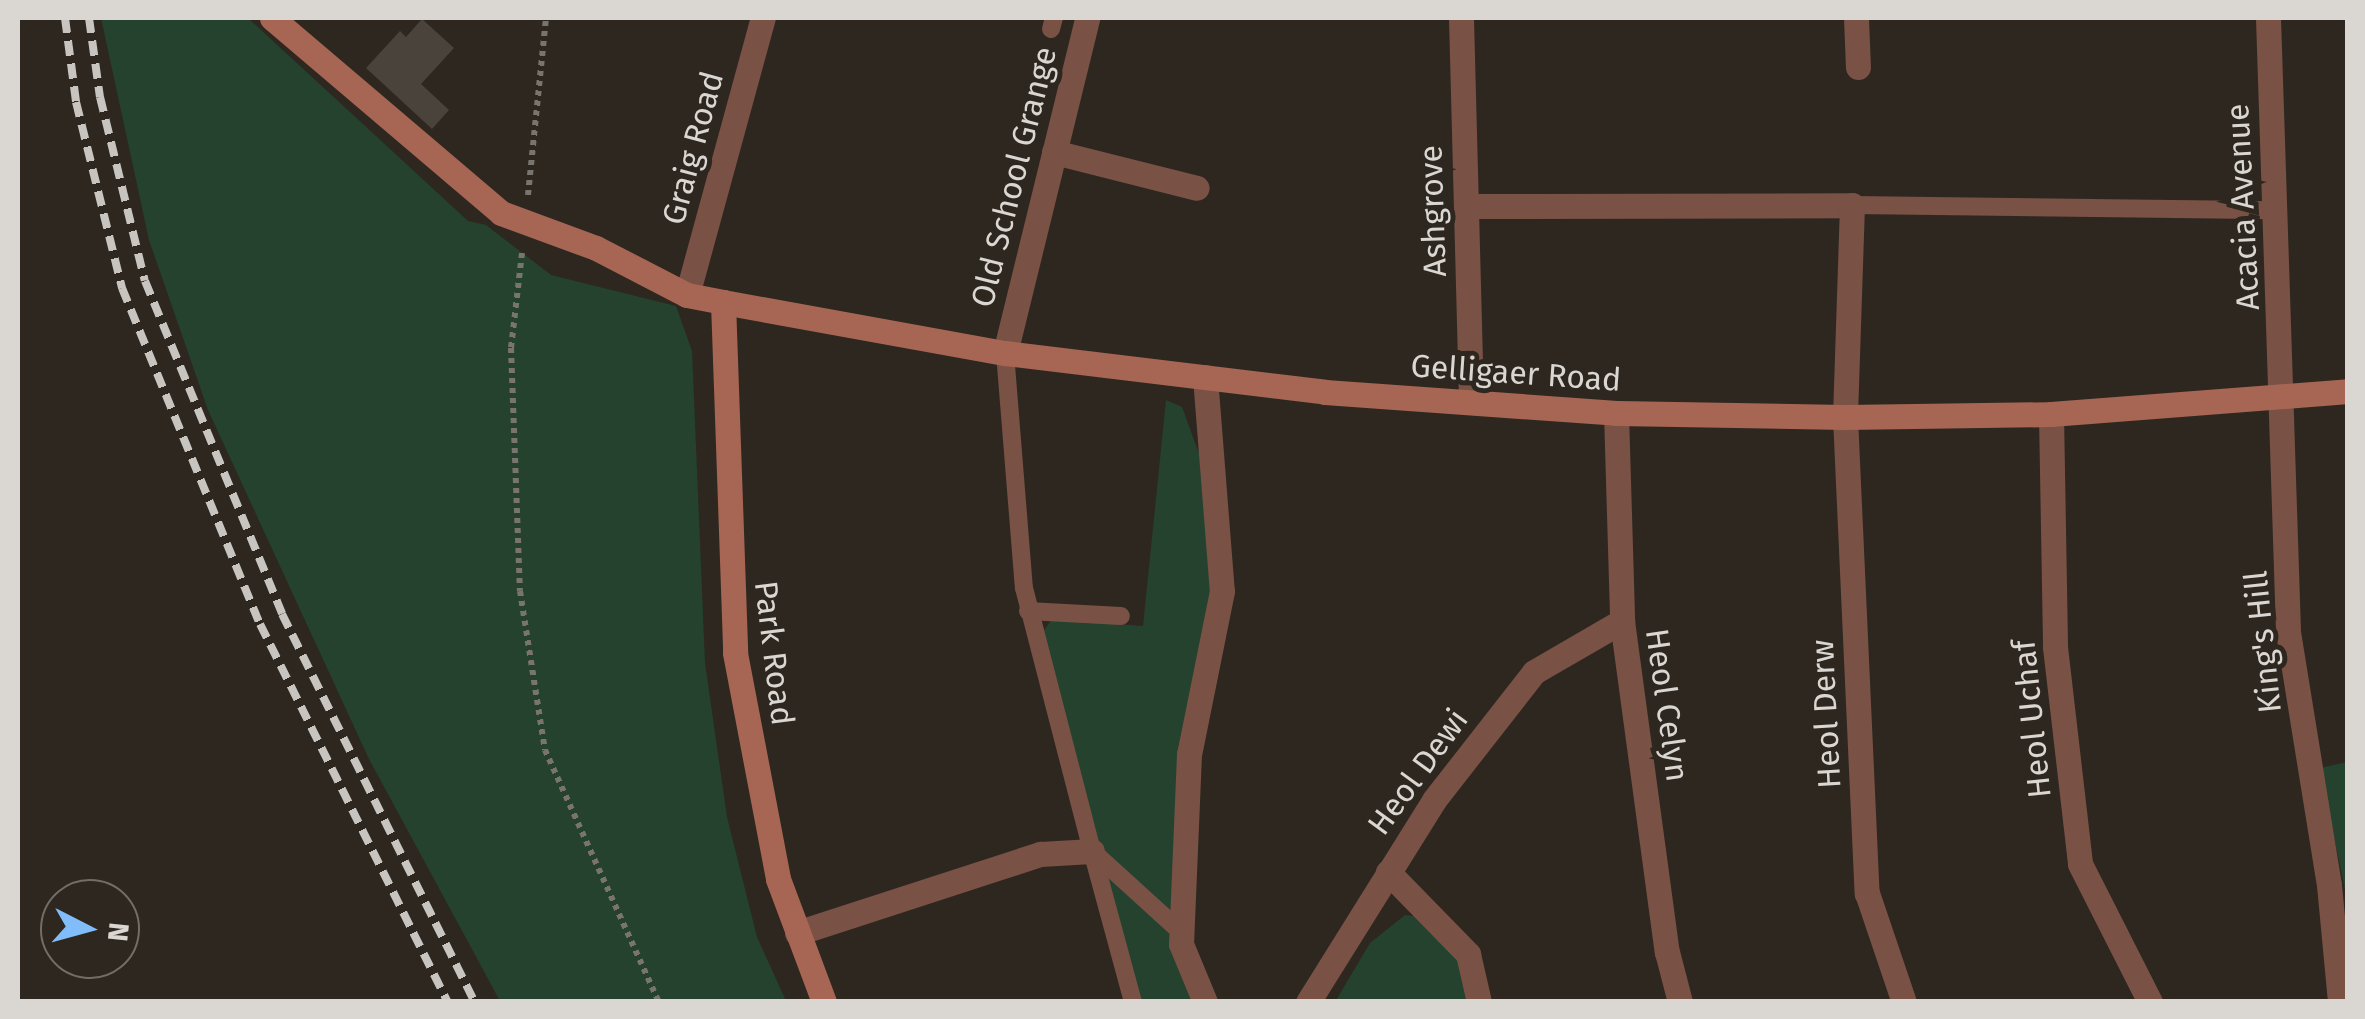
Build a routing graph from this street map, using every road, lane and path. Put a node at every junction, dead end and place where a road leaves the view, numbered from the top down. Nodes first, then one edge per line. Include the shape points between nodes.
1 (272, 18) edge
2 (546, 18) edge
3 (763, 18) edge
4 (1087, 18) edge
5 (1460, 18) edge
6 (1856, 18) edge
7 (2268, 18) edge
8 (1858, 67) dead end
9 (1054, 152) junction
10 (1197, 188) dead end
11 (1852, 205) junction
12 (1466, 206) junction
13 (2276, 210) junction
14 (513, 214) junction
15 (524, 235) dead end
16 (687, 295) junction
17 (723, 302) junction
18 (1005, 353) junction
19 (1204, 377) junction
20 (2348, 392) edge
21 (2284, 394) junction
22 (1471, 402) junction
23 (1616, 413) junction
24 (2052, 414) junction
25 (1845, 417) junction
26 (1028, 611) junction
27 (1120, 616) dead end
28 (1622, 622) junction
29 (1092, 851) junction
30 (1388, 872) junction
31 (1181, 932) junction
32 (796, 933) junction
33 (660, 1002) edge
34 (824, 1002) edge
35 (1132, 1002) edge
36 (1205, 1002) edge
37 (1308, 1002) edge
38 (1479, 1002) edge
39 (1680, 1002) edge
40 (1904, 1002) edge
41 (2150, 1002) edge
42 (2340, 1002) edge

1 - 14 street, Gelligaer Road
2 - 14 path
3 - 16 street, Graig Road
4 - 9 street, Old School Grange
5 - 12 street, Ashgrove
6 - 8 street
7 - 13 street, Acacia Avenue
9 - 10 street
9 - 18 street, Old School Grange
11 - 12 street
11 - 13 lane
11 - 25 street, Heol Derw
12 - 22 street, Ashgrove
13 - 21 street, Acacia Avenue
14 - 16 street, Gelligaer Road, bridge
15 - 33 path via 512,348 520,591 545,750
16 - 17 street, Gelligaer Road
17 - 18 street, Gelligaer Road
17 - 32 street, Park Road via 735,653 778,879
18 - 19 street, Gelligaer Road
18 - 26 lane
19 - 22 street, Gelligaer Road
19 - 31 street via 1222,591 1189,754
20 - 21 street, Gelligaer Road
21 - 24 street, Gelligaer Road
21 - 42 street, King's Hill via 2288,632 2330,885
22 - 23 street, Gelligaer Road
23 - 25 street, Gelligaer Road
23 - 28 street, Heol Celyn
24 - 25 street, Gelligaer Road
24 - 41 street, Heol Uchaf via 2055,647 2080,864
25 - 40 street, Heol Derw via 1867,893
26 - 27 lane
26 - 29 lane
28 - 30 street, Heol Dewi via 1534,672 1434,800
28 - 39 street, Heol Celyn via 1667,952
29 - 31 lane
29 - 32 street via 1040,854
29 - 35 lane
30 - 37 street, Heol Dewi
30 - 38 street via 1468,954
31 - 36 street
32 - 34 street, Park Road

